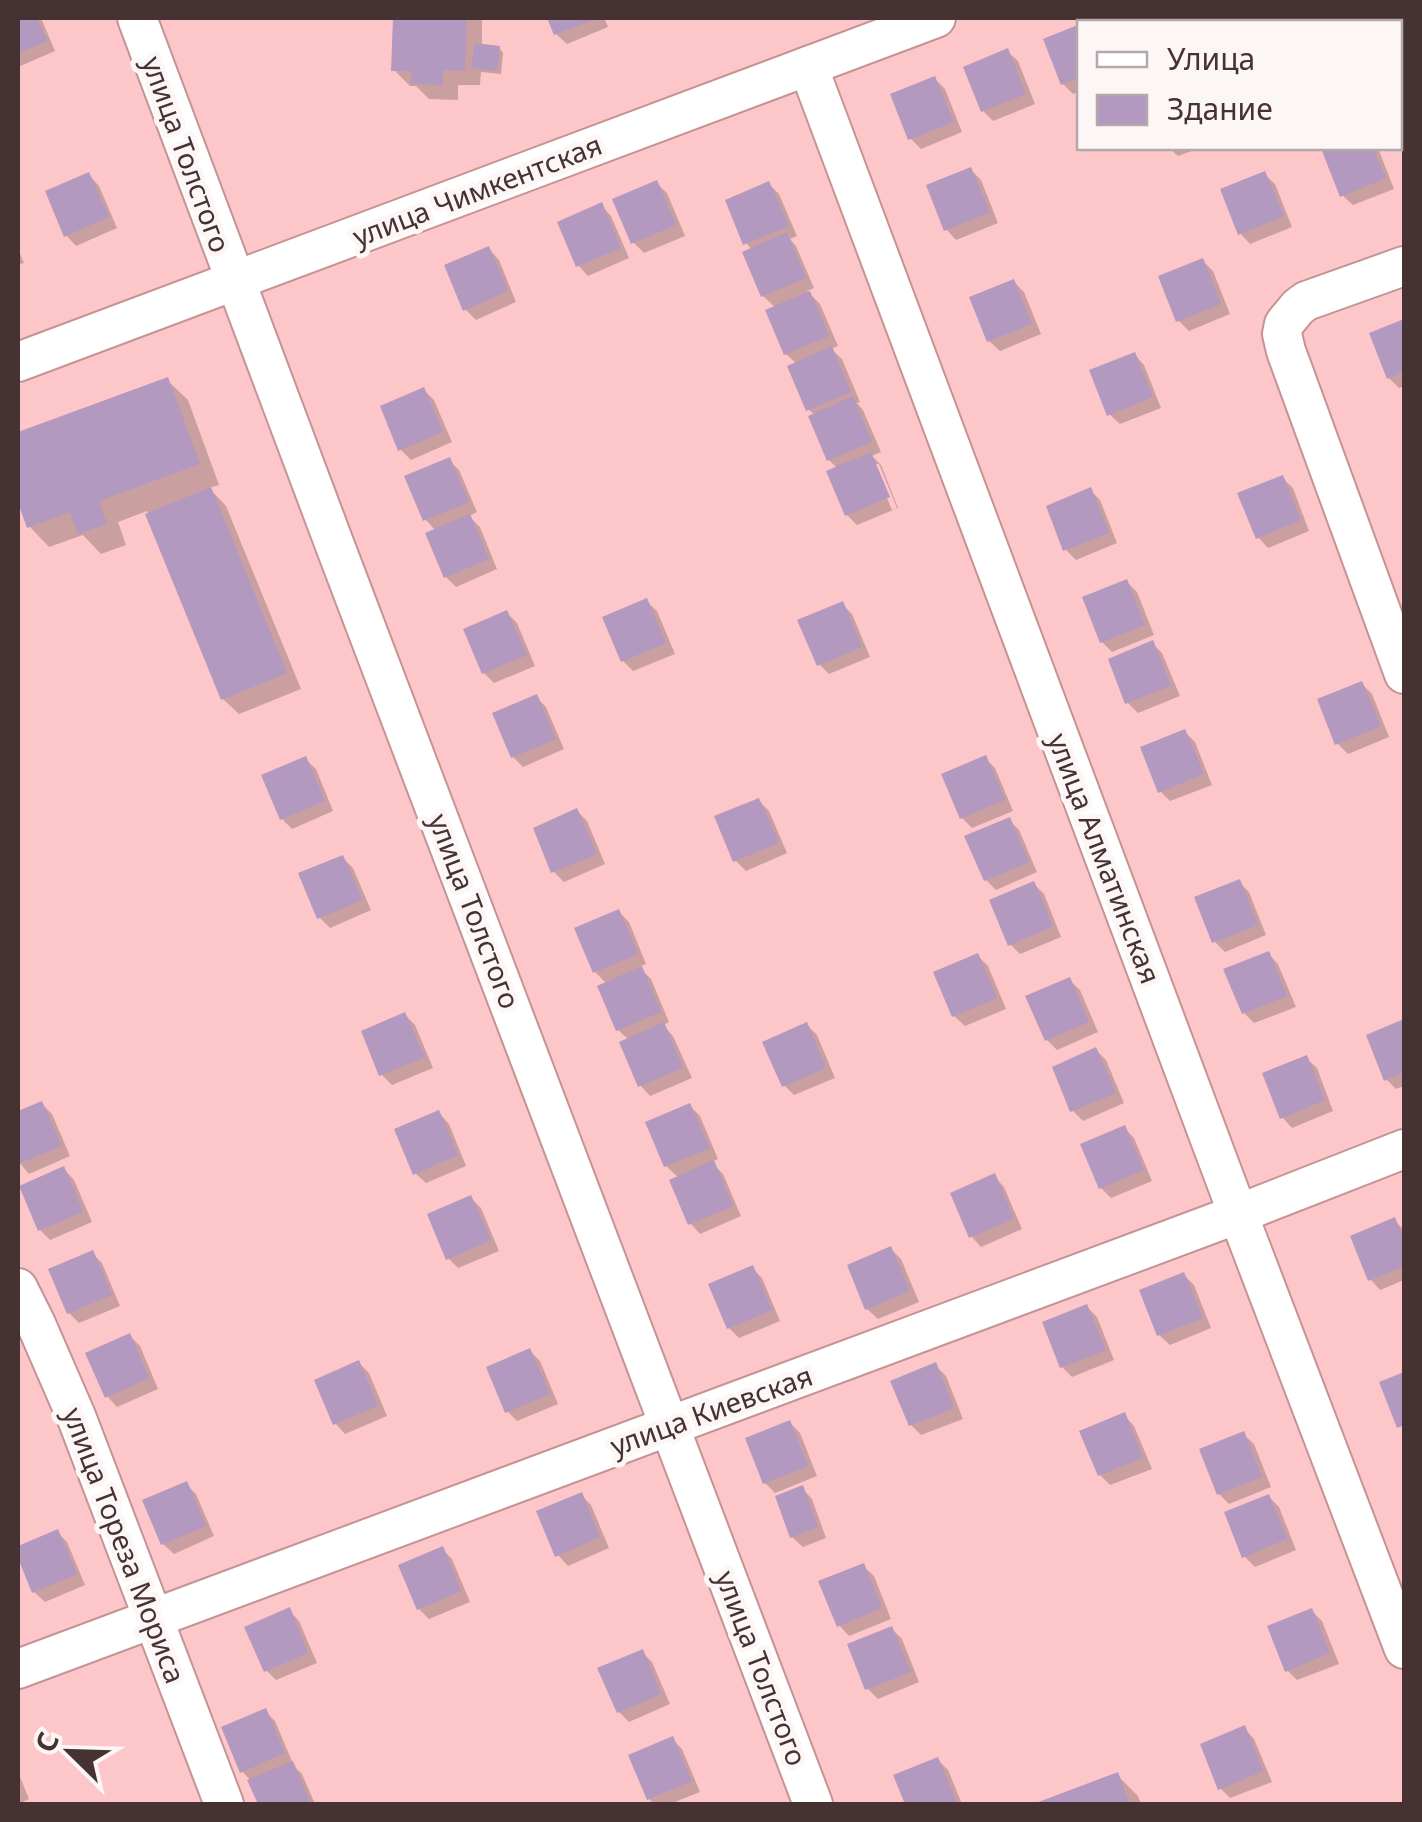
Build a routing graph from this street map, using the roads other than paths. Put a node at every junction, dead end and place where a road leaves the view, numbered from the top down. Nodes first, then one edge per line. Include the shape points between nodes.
1 (137, 18) edge
2 (936, 18) edge
3 (808, 66) junction
4 (1404, 266) edge
5 (234, 280) junction
6 (18, 362) edge
7 (1404, 674) edge
8 (1404, 1149) edge
9 (1238, 1214) junction
10 (18, 1288) edge
11 (671, 1425) junction
12 (153, 1618) junction
13 (1404, 1650) edge
14 (18, 1669) edge
15 (224, 1804) edge
16 (813, 1804) edge

1 - 5 street, улица Толстого
2 - 3 street, улица Чимкентская
3 - 5 street, улица Чимкентская
3 - 9 street, улица Алматинская
4 - 7 street via 1306,301 1282,334
5 - 6 street, улица Чимкентская
5 - 11 street, улица Толстого
8 - 9 street, улица Киевская
9 - 11 street, улица Киевская
9 - 13 street, улица Алматинская
10 - 12 street, улица Тореза Мориса via 76,1416
11 - 12 street, улица Киевская
11 - 16 street, улица Толстого
12 - 14 street, улица Киевская
12 - 15 street, улица Тореза Мориса

